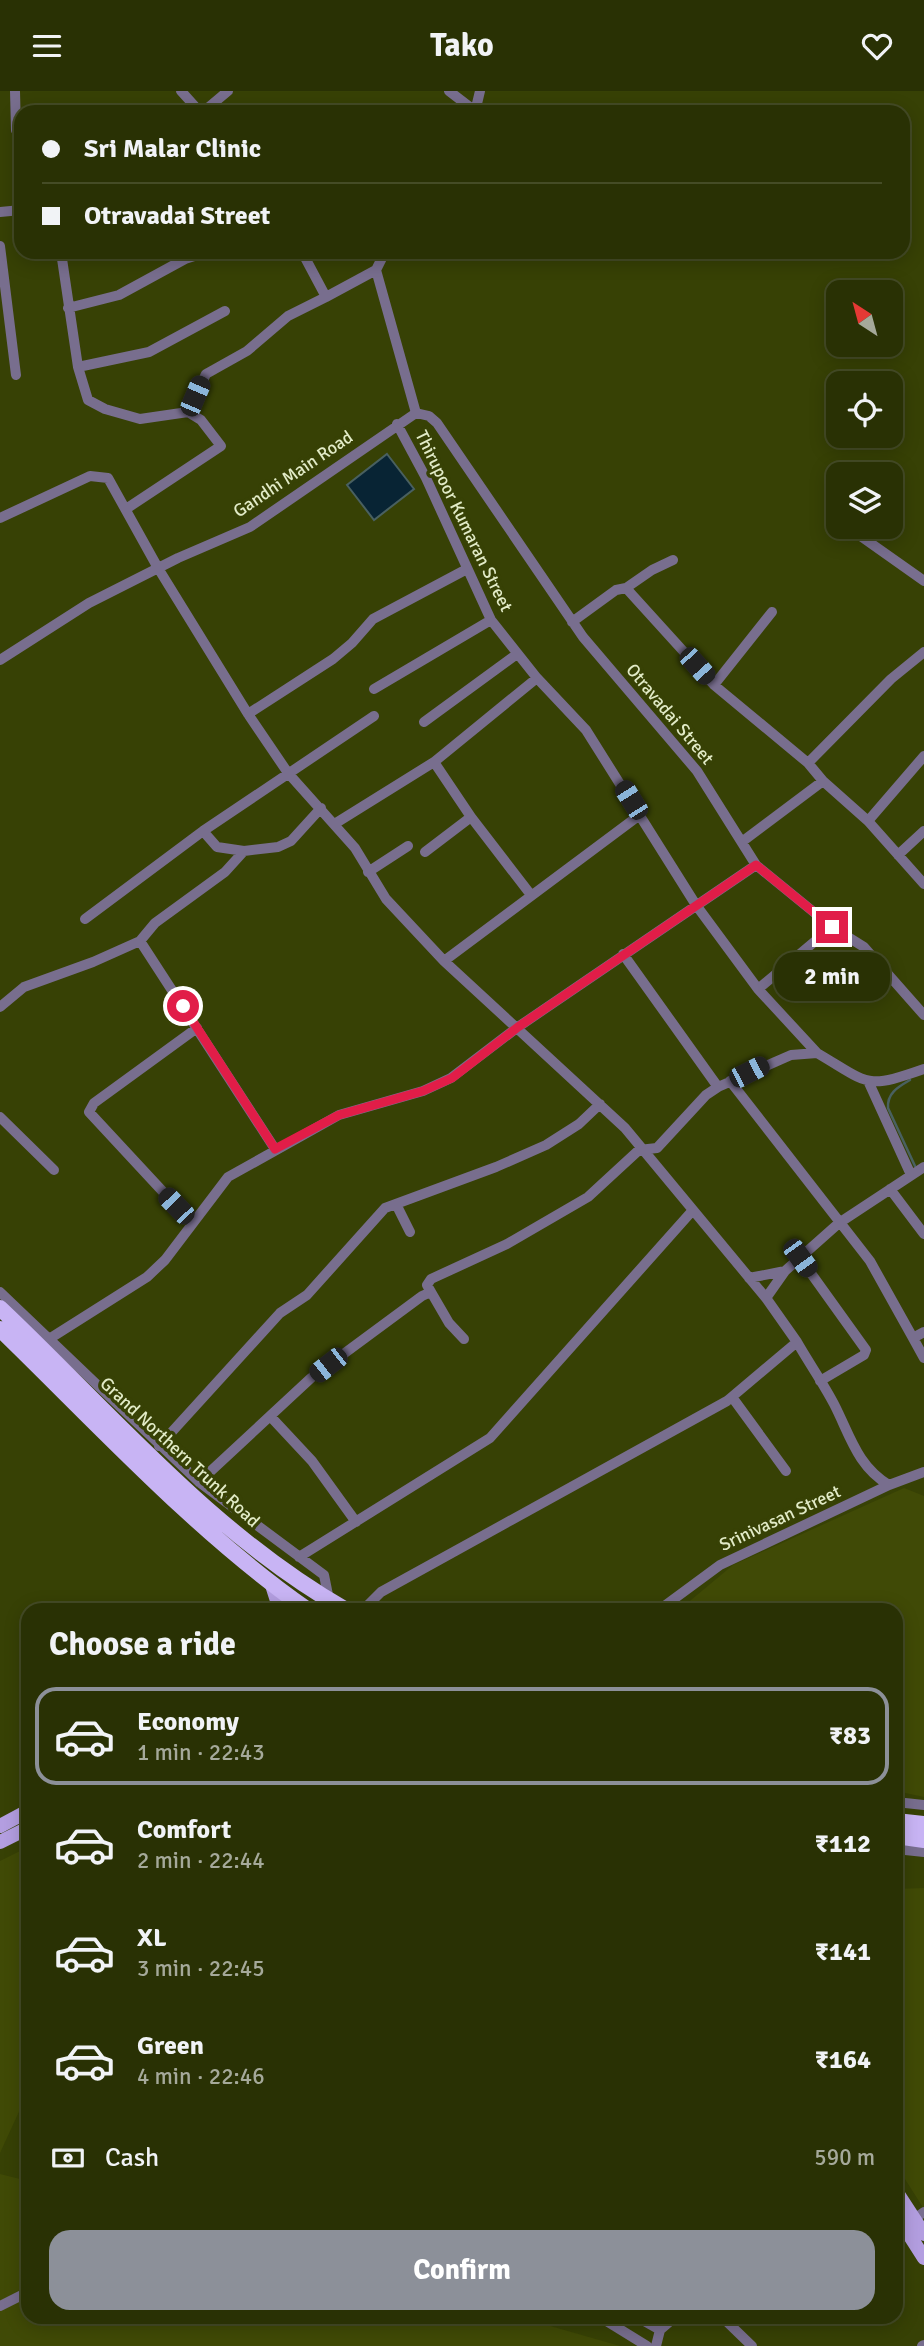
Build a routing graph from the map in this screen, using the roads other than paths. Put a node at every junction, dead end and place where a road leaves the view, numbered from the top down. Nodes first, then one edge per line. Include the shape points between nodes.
1 (181, 91) edge
2 (228, 91) edge
3 (449, 91) edge
4 (194, 105) edge
5 (210, 105) edge
6 (467, 105) edge
7 (0, 246) edge
8 (62, 259) edge
9 (185, 259) edge
10 (306, 259) edge
11 (382, 259) edge
12 (376, 270) junction
13 (326, 297) junction
14 (68, 308) junction
15 (225, 311) dead end
16 (78, 367) junction
17 (16, 375) dead end
18 (188, 412) junction
19 (416, 414) junction
20 (397, 424) junction
21 (126, 509) junction
22 (0, 518) edge
23 (865, 539) edge
24 (673, 561) dead end
25 (158, 568) junction
26 (467, 569) junction
27 (924, 580) edge
28 (626, 588) junction
29 (772, 612) dead end
30 (491, 620) junction
31 (572, 622) junction
32 (924, 652) edge
33 (517, 654) junction
34 (0, 660) edge
35 (537, 678) junction
36 (714, 685) junction
37 (374, 689) dead end
38 (248, 714) junction
39 (374, 716) dead end
40 (424, 722) dead end
41 (924, 756) edge
42 (434, 762) junction
43 (808, 763) junction
44 (288, 773) junction
45 (823, 781) junction
46 (321, 808) junction
47 (642, 814) junction
48 (471, 817) junction
49 (868, 821) junction
50 (336, 823) junction
51 (202, 831) junction
52 (924, 831) edge
53 (743, 841) junction
54 (408, 846) dead end
55 (244, 851) junction
56 (425, 852) dead end
57 (898, 855) junction
58 (756, 865) junction
59 (368, 872) junction
60 (924, 884) edge
61 (531, 895) junction
62 (696, 905) junction
63 (85, 919) dead end
64 (832, 927) junction
65 (140, 941) junction
66 (622, 954) junction
67 (444, 961) junction
68 (758, 989) junction
69 (0, 1007) edge
70 (924, 1015) edge
71 (518, 1027) junction
72 (197, 1028) junction
73 (817, 1053) junction
74 (924, 1069) edge
75 (730, 1081) junction
76 (869, 1083) junction
77 (718, 1087) junction
78 (600, 1104) junction
79 (0, 1117) edge
80 (275, 1149) junction
81 (644, 1151) junction
82 (924, 1167) edge
83 (54, 1170) dead end
84 (911, 1175) junction
85 (890, 1189) junction
86 (396, 1203) junction
87 (693, 1210) junction
88 (192, 1223) junction
89 (838, 1223) junction
90 (410, 1232) dead end
91 (924, 1234) edge
92 (800, 1258) junction
93 (785, 1271) junction
94 (749, 1278) junction
95 (0, 1292) edge
96 (431, 1292) junction
97 (766, 1298) junction
98 (0, 1308) edge
99 (0, 1329) edge
100 (924, 1332) edge
101 (913, 1338) junction
102 (49, 1339) junction
103 (464, 1339) dead end
104 (797, 1342) junction
105 (924, 1358) edge
106 (820, 1381) junction
107 (732, 1397) junction
108 (270, 1416) junction
109 (159, 1446) junction
110 (786, 1471) dead end
111 (924, 1472) edge
112 (199, 1482) junction
113 (889, 1485) junction
114 (356, 1522) junction
115 (299, 1557) junction
116 (272, 1585) junction
117 (278, 1603) edge
118 (298, 1603) edge
119 (329, 1603) edge
120 (334, 1603) edge
121 (370, 1603) edge
122 (668, 1603) edge
123 (903, 1803) edge
124 (924, 1805) edge
125 (21, 1815) edge
126 (903, 1822) edge
127 (924, 1825) edge
128 (0, 1826) edge
129 (21, 1832) edge
130 (903, 1837) edge
131 (924, 1840) edge
132 (0, 1842) edge
133 (903, 1850) edge
134 (924, 1852) edge
135 (903, 2199) edge
136 (919, 2215) edge
137 (903, 2225) edge
138 (924, 2234) edge
139 (924, 2258) edge
140 (21, 2296) edge
141 (0, 2306) edge
142 (611, 2324) edge
143 (649, 2324) edge
144 (667, 2324) edge
145 (729, 2324) edge
146 (660, 2330) junction
147 (647, 2346) edge
148 (656, 2346) edge
149 (752, 2346) edge

1 - 4 street
2 - 5 street
3 - 6 street
7 - 17 street
8 - 14 street
9 - 14 street via 119,295
10 - 13 street
11 - 12 street
12 - 13 street
12 - 19 street
13 - 18 street via 288,316 247,351 206,373
14 - 16 street
15 - 16 street via 149,352
16 - 18 street via 83,389 95,406 140,419
18 - 21 street via 201,419 221,446
19 - 20 street, Gandhi Main Road
19 - 31 street, Otravadai Street via 437,423
20 - 25 street, Gandhi Main Road via 250,527
20 - 26 street, Thirupoor Kumaran Street
21 - 22 street via 108,478 90,477
21 - 25 street
23 - 27 street
24 - 28 street
25 - 34 street, Gandhi Main Road via 89,603
25 - 38 street
26 - 30 street, Thirupoor Kumaran Street
26 - 38 street via 373,619 333,659
28 - 31 street via 616,590
28 - 36 street
29 - 36 street
30 - 33 street, Thirupoor Kumaran Street
30 - 37 street
31 - 53 street, Otravadai Street via 697,771
32 - 43 street
33 - 35 street, Thirupoor Kumaran Street
33 - 40 street
35 - 42 street
35 - 47 street, Thirupoor Kumaran Street via 586,730
36 - 43 street
38 - 44 street
39 - 44 street
41 - 49 street
42 - 48 street
42 - 50 street
43 - 45 street
44 - 46 street
44 - 51 street
45 - 49 street
45 - 53 street
46 - 50 street
46 - 55 street via 291,841
47 - 61 street
47 - 62 street, Thirupoor Kumaran Street
48 - 56 street
48 - 61 street
49 - 57 street
50 - 59 street
51 - 55 street via 217,847
51 - 63 street
52 - 57 street
53 - 58 street, Otravadai Street
54 - 59 street
55 - 65 street via 225,873 155,923
57 - 60 street
58 - 62 street
58 - 64 street, Otravadai Street
59 - 67 street via 406,923
61 - 67 street
62 - 66 street
62 - 68 street, Thirupoor Kumaran Street
64 - 68 street
64 - 70 street, Otravadai Street via 864,947
65 - 69 street via 24,986
65 - 72 street
66 - 71 street
66 - 77 street
67 - 71 street
68 - 73 street, Thirupoor Kumaran Street
71 - 78 street
71 - 80 street via 452,1078 339,1115
72 - 80 street
72 - 88 street via 94,1103 89,1112
73 - 75 street via 791,1055
73 - 76 street, Thirupoor Kumaran Street
74 - 76 street
75 - 77 street
75 - 89 street
76 - 84 street
77 - 81 street via 657,1148
78 - 81 street
78 - 86 street via 546,1145
79 - 83 street
80 - 88 street via 228,1177
81 - 87 street
81 - 96 street via 639,1150 588,1197 507,1244 430,1279
82 - 84 street
84 - 85 street
85 - 89 street
85 - 91 street
86 - 90 street
86 - 109 street via 376,1216 307,1296 280,1313
87 - 94 street
87 - 114 street via 490,1438
88 - 102 street via 147,1277
89 - 92 street
89 - 101 street via 870,1261
92 - 93 street
92 - 106 street via 866,1350
93 - 94 street
93 - 97 street
94 - 97 street
95 - 102 street
96 - 103 street
96 - 108 street via 361,1339
97 - 104 street
98 - 119 highway, Grand Northern Trunk Road via 211,1511
99 - 116 highway, Grand Northern Trunk Road
100 - 101 street
101 - 105 street
102 - 109 street
104 - 106 street
104 - 107 street
106 - 113 street via 857,1453
107 - 110 street
107 - 121 street via 381,1592
108 - 112 street
108 - 114 street via 312,1461
109 - 112 street
111 - 113 street, Srinivasan Street
112 - 115 street
113 - 122 street, Srinivasan Street via 720,1565
114 - 115 street
115 - 120 street via 324,1574
116 - 117 main road
116 - 118 highway, Grand Northern Trunk Road
123 - 124 street
125 - 128 main road
126 - 127 highway
129 - 132 main road
130 - 131 highway
133 - 134 street
135 - 136 main road
136 - 138 main road
137 - 139 main road
140 - 141 street
142 - 147 street
143 - 146 street
144 - 146 street
145 - 149 street
146 - 148 street

